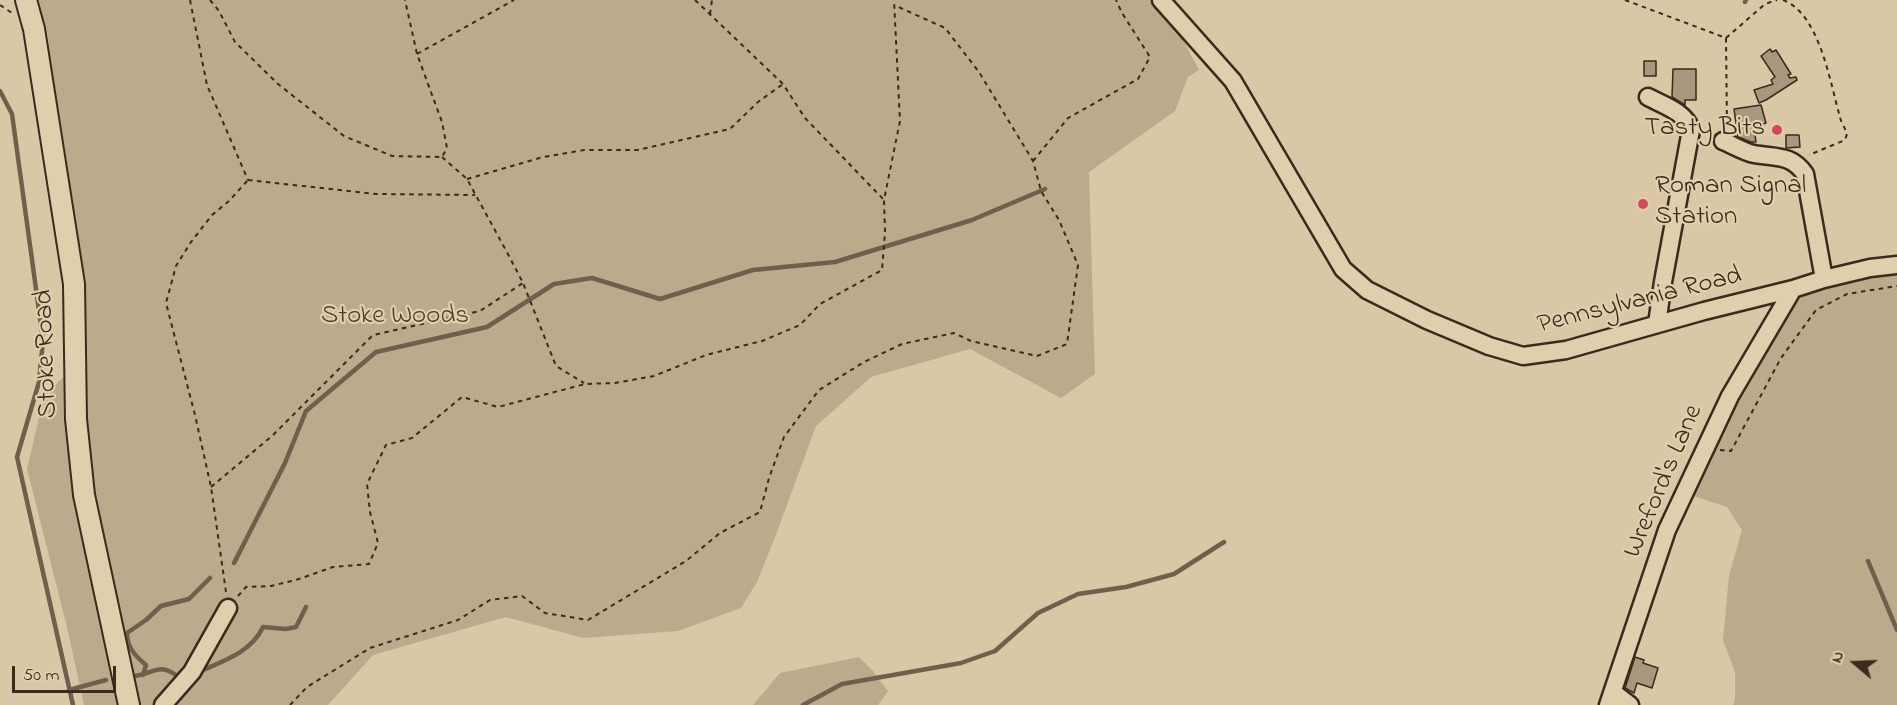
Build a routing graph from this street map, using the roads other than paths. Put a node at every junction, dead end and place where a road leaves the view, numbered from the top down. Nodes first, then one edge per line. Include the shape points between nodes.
1 (26, 0) edge
2 (1161, 0) edge
3 (1648, 97) dead end
4 (1724, 141) road end
5 (1897, 265) edge
6 (1824, 279) junction
7 (1793, 290) junction
8 (1657, 324) junction
9 (228, 608) road end
10 (1610, 698) edge
11 (129, 705) edge
12 (163, 705) edge
13 (1630, 705) edge

1 - 11 main road, Stoke Road via 34,29 74,284 76,419 84,495
2 - 8 street, Pennsylvania Road via 1233,81 1335,258 1367,290 1427,320 1523,357 1566,350
3 - 8 street via 1682,116 1691,130
4 - 6 street via 1752,153 1798,164 1805,174
5 - 6 street, Pennsylvania Road
6 - 7 street, Pennsylvania Road
7 - 8 street, Pennsylvania Road
7 - 10 street, Wreford's Lane via 1730,396 1667,530
9 - 12 street via 192,672
10 - 13 street

